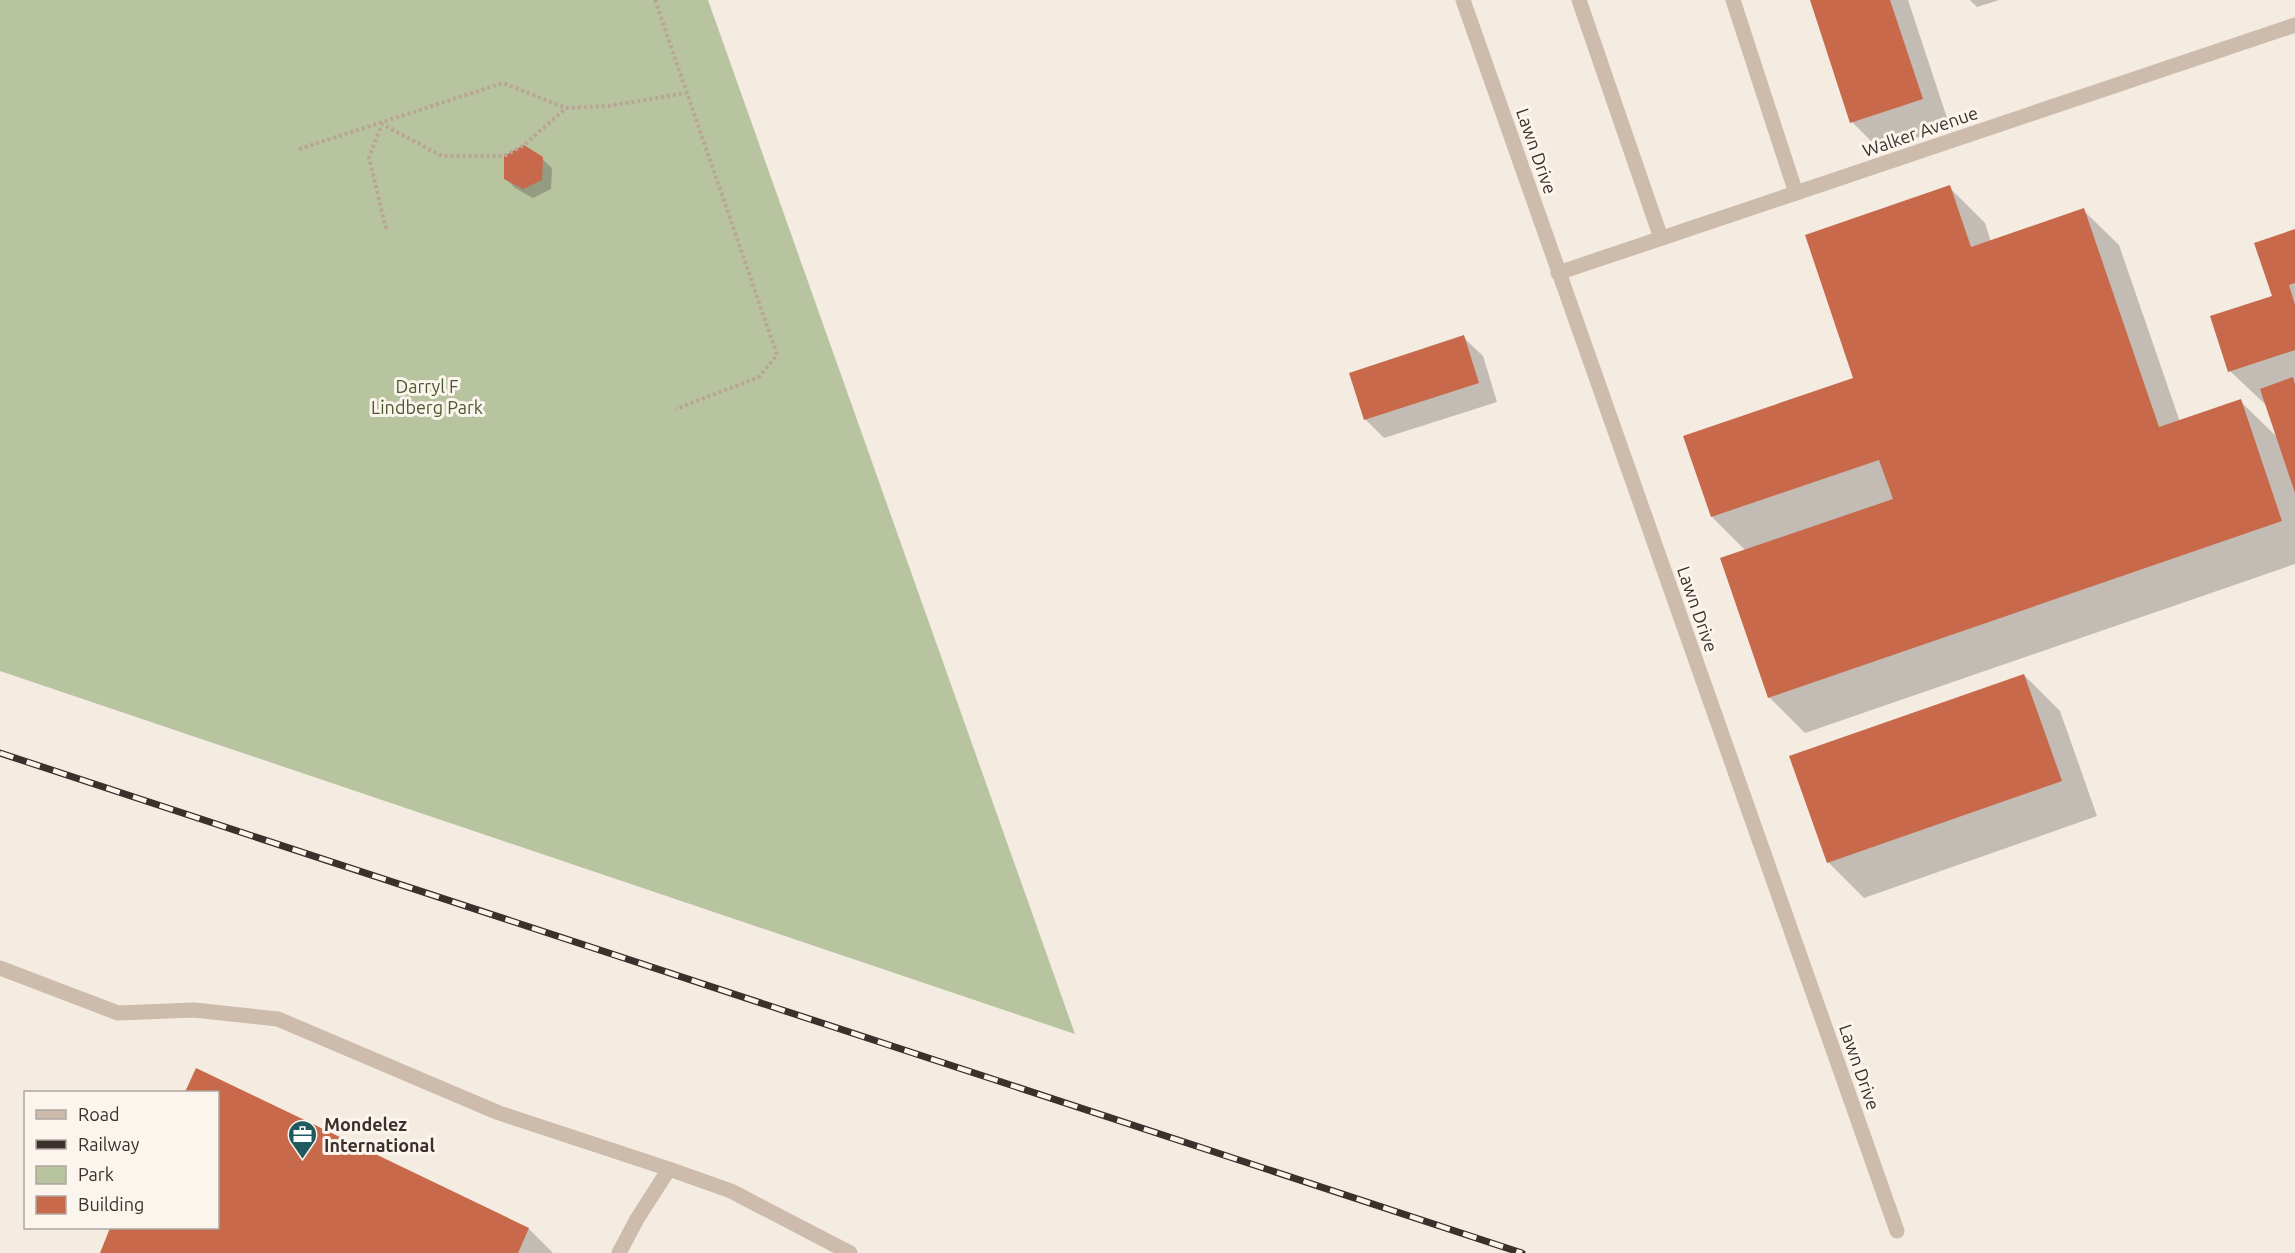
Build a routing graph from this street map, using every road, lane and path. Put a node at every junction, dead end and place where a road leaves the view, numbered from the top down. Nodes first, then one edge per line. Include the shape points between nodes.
1 (655, 0) edge
2 (1463, 0) edge
3 (1579, 0) edge
4 (1733, 0) edge
5 (2295, 25) edge
6 (687, 93) junction
7 (566, 108) junction
8 (382, 124) junction
9 (300, 149) dead end
10 (1796, 193) junction
11 (386, 230) dead end
12 (1661, 238) junction
13 (1558, 273) junction
14 (676, 409) dead end
15 (0, 968) edge
16 (669, 1169) junction
17 (1897, 1231) dead end
18 (619, 1253) edge
19 (850, 1253) edge

1 - 6 path
2 - 13 street, Lawn Drive
3 - 12 street
4 - 10 street
5 - 10 street, Walker Avenue
6 - 7 path via 608,106
6 - 14 path via 777,355 759,377
7 - 8 path via 502,83
7 - 8 path via 524,146 504,156 442,156
8 - 9 path
8 - 11 path via 369,157
10 - 12 street, Walker Avenue
12 - 13 street, Walker Avenue
13 - 17 street, Lawn Drive
15 - 16 street via 118,1013 194,1010 278,1018 499,1113
16 - 18 street
16 - 19 street via 731,1191

